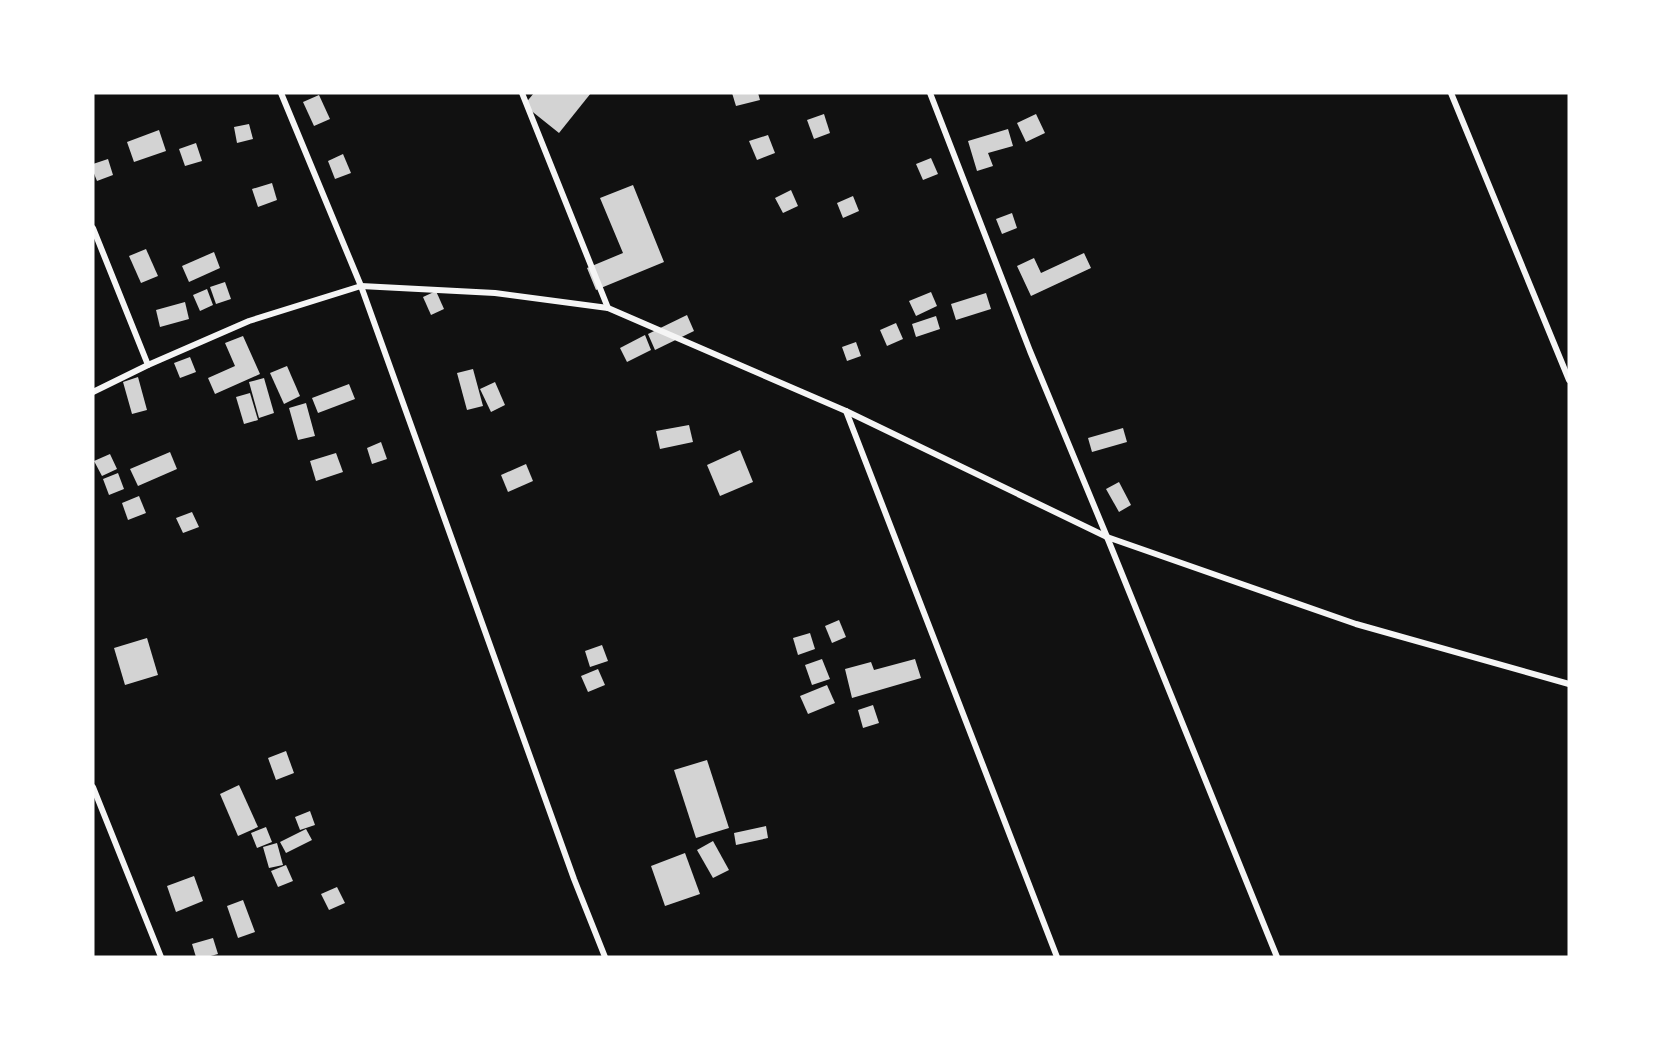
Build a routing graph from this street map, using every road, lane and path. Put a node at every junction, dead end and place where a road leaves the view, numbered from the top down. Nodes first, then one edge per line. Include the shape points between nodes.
1 (280, 93) edge
2 (522, 93) edge
3 (930, 93) edge
4 (1451, 93) edge
5 (93, 228) edge
6 (361, 286) junction
7 (608, 308) junction
8 (148, 364) junction
9 (1569, 380) edge
10 (93, 392) edge
11 (846, 411) junction
12 (1107, 537) junction
13 (1569, 684) edge
14 (93, 787) edge
15 (161, 957) edge
16 (605, 957) edge
17 (1057, 957) edge
18 (1277, 957) edge

1 - 6 street
2 - 7 street
3 - 12 street via 1029,351
4 - 9 street
5 - 8 street
6 - 7 street via 495,293
6 - 8 street via 249,321
6 - 16 street
7 - 11 street
8 - 10 street
11 - 12 street
11 - 17 street
12 - 13 street via 1356,624
12 - 18 street
14 - 15 street

